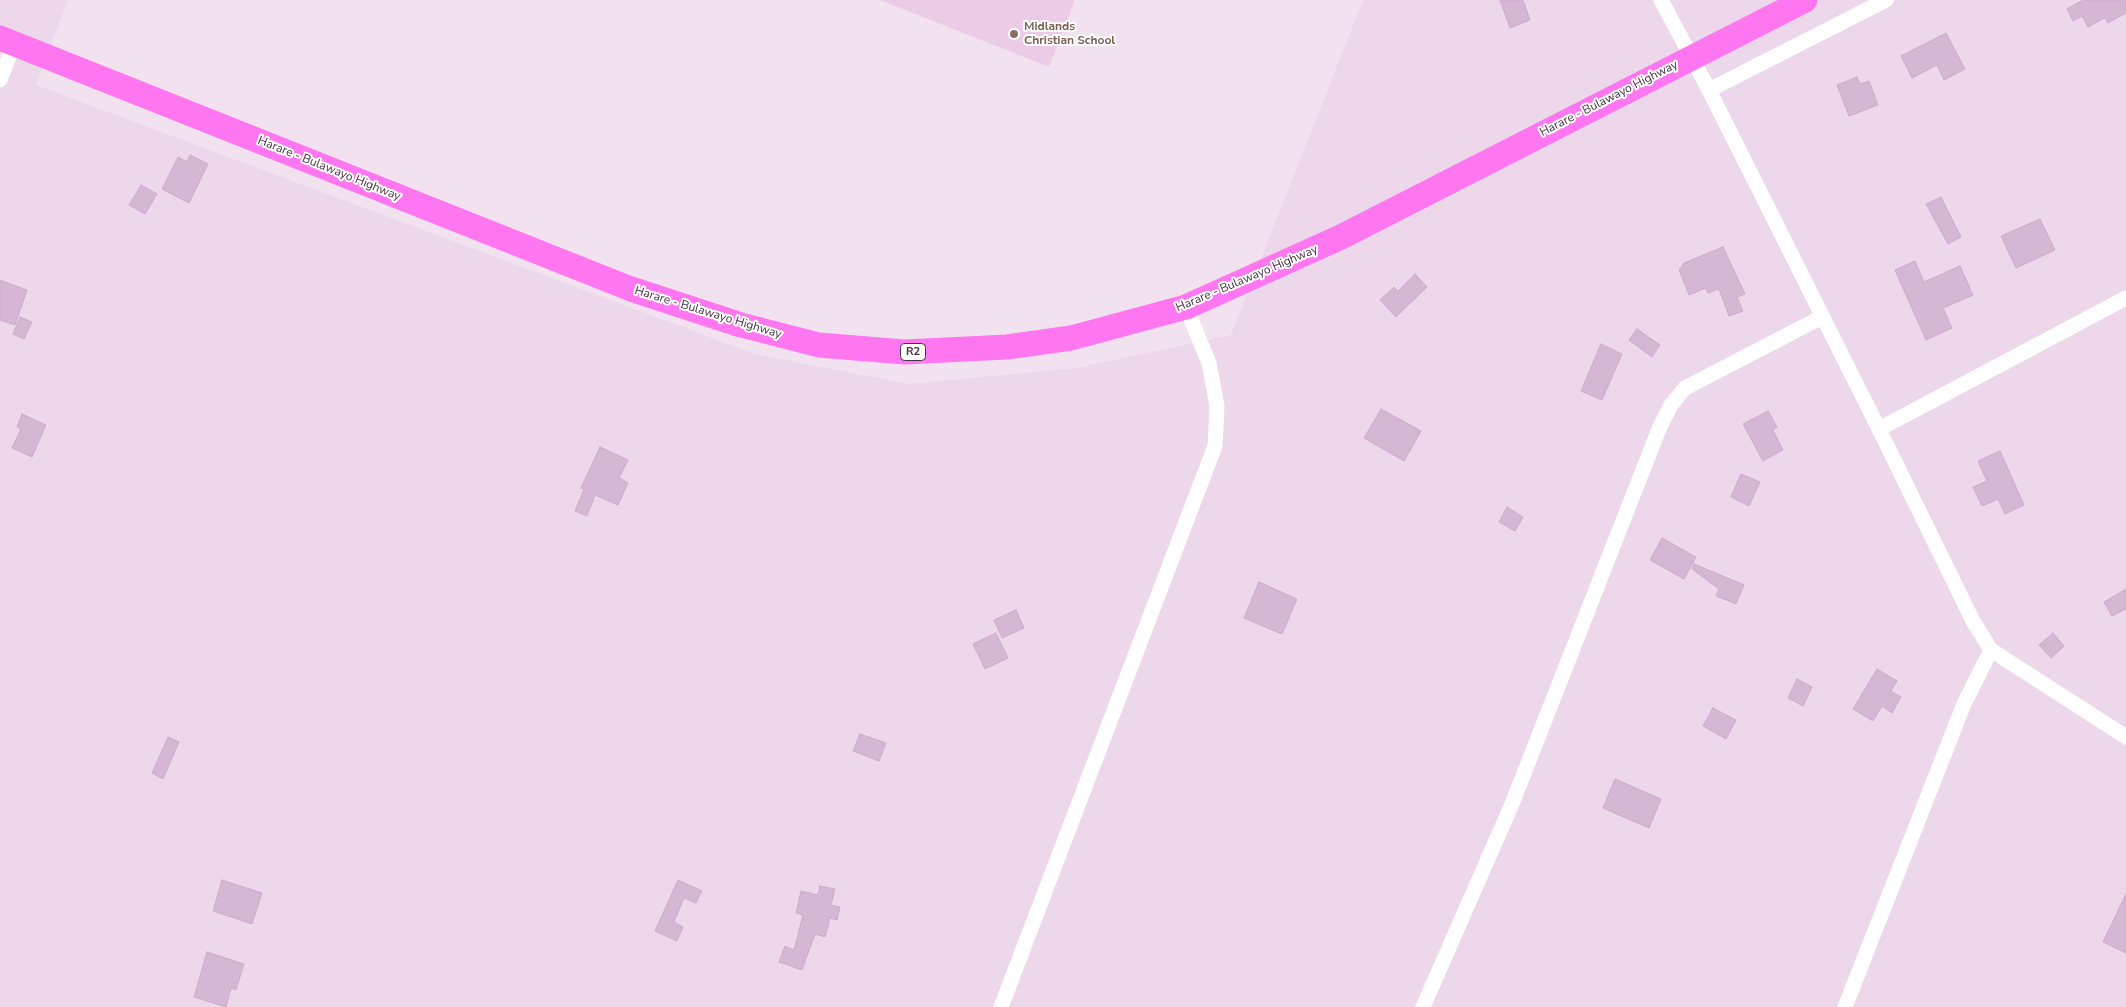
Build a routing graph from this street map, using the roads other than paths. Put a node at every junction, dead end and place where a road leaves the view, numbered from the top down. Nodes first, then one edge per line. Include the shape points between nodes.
1 (1661, 0) edge
2 (1805, 0) edge
3 (1886, 0) edge
4 (7, 41) edge
5 (1691, 56) junction
6 (0, 80) edge
7 (1709, 90) junction
8 (2126, 298) edge
9 (1186, 307) junction
10 (1822, 317) junction
11 (1879, 429) junction
12 (1991, 650) junction
13 (2126, 737) edge
14 (1001, 1007) edge
15 (1422, 1007) edge
16 (1845, 1007) edge

1 - 5 street
2 - 5 highway, Harare - Bulawayo Highway / R2
3 - 7 street
4 - 6 street
4 - 9 highway, Harare - Bulawayo Highway / R2 via 631,289 741,325 819,345 904,352 1006,347 1071,338
5 - 7 street
5 - 9 highway, Harare - Bulawayo Highway / R2 via 1341,237
7 - 10 street
8 - 11 street
9 - 14 street via 1209,363 1217,406 1215,446
10 - 11 street
10 - 15 street via 1685,388 1671,405 1658,429 1512,804
11 - 12 street via 1972,621
12 - 13 street
12 - 16 street via 1964,704

